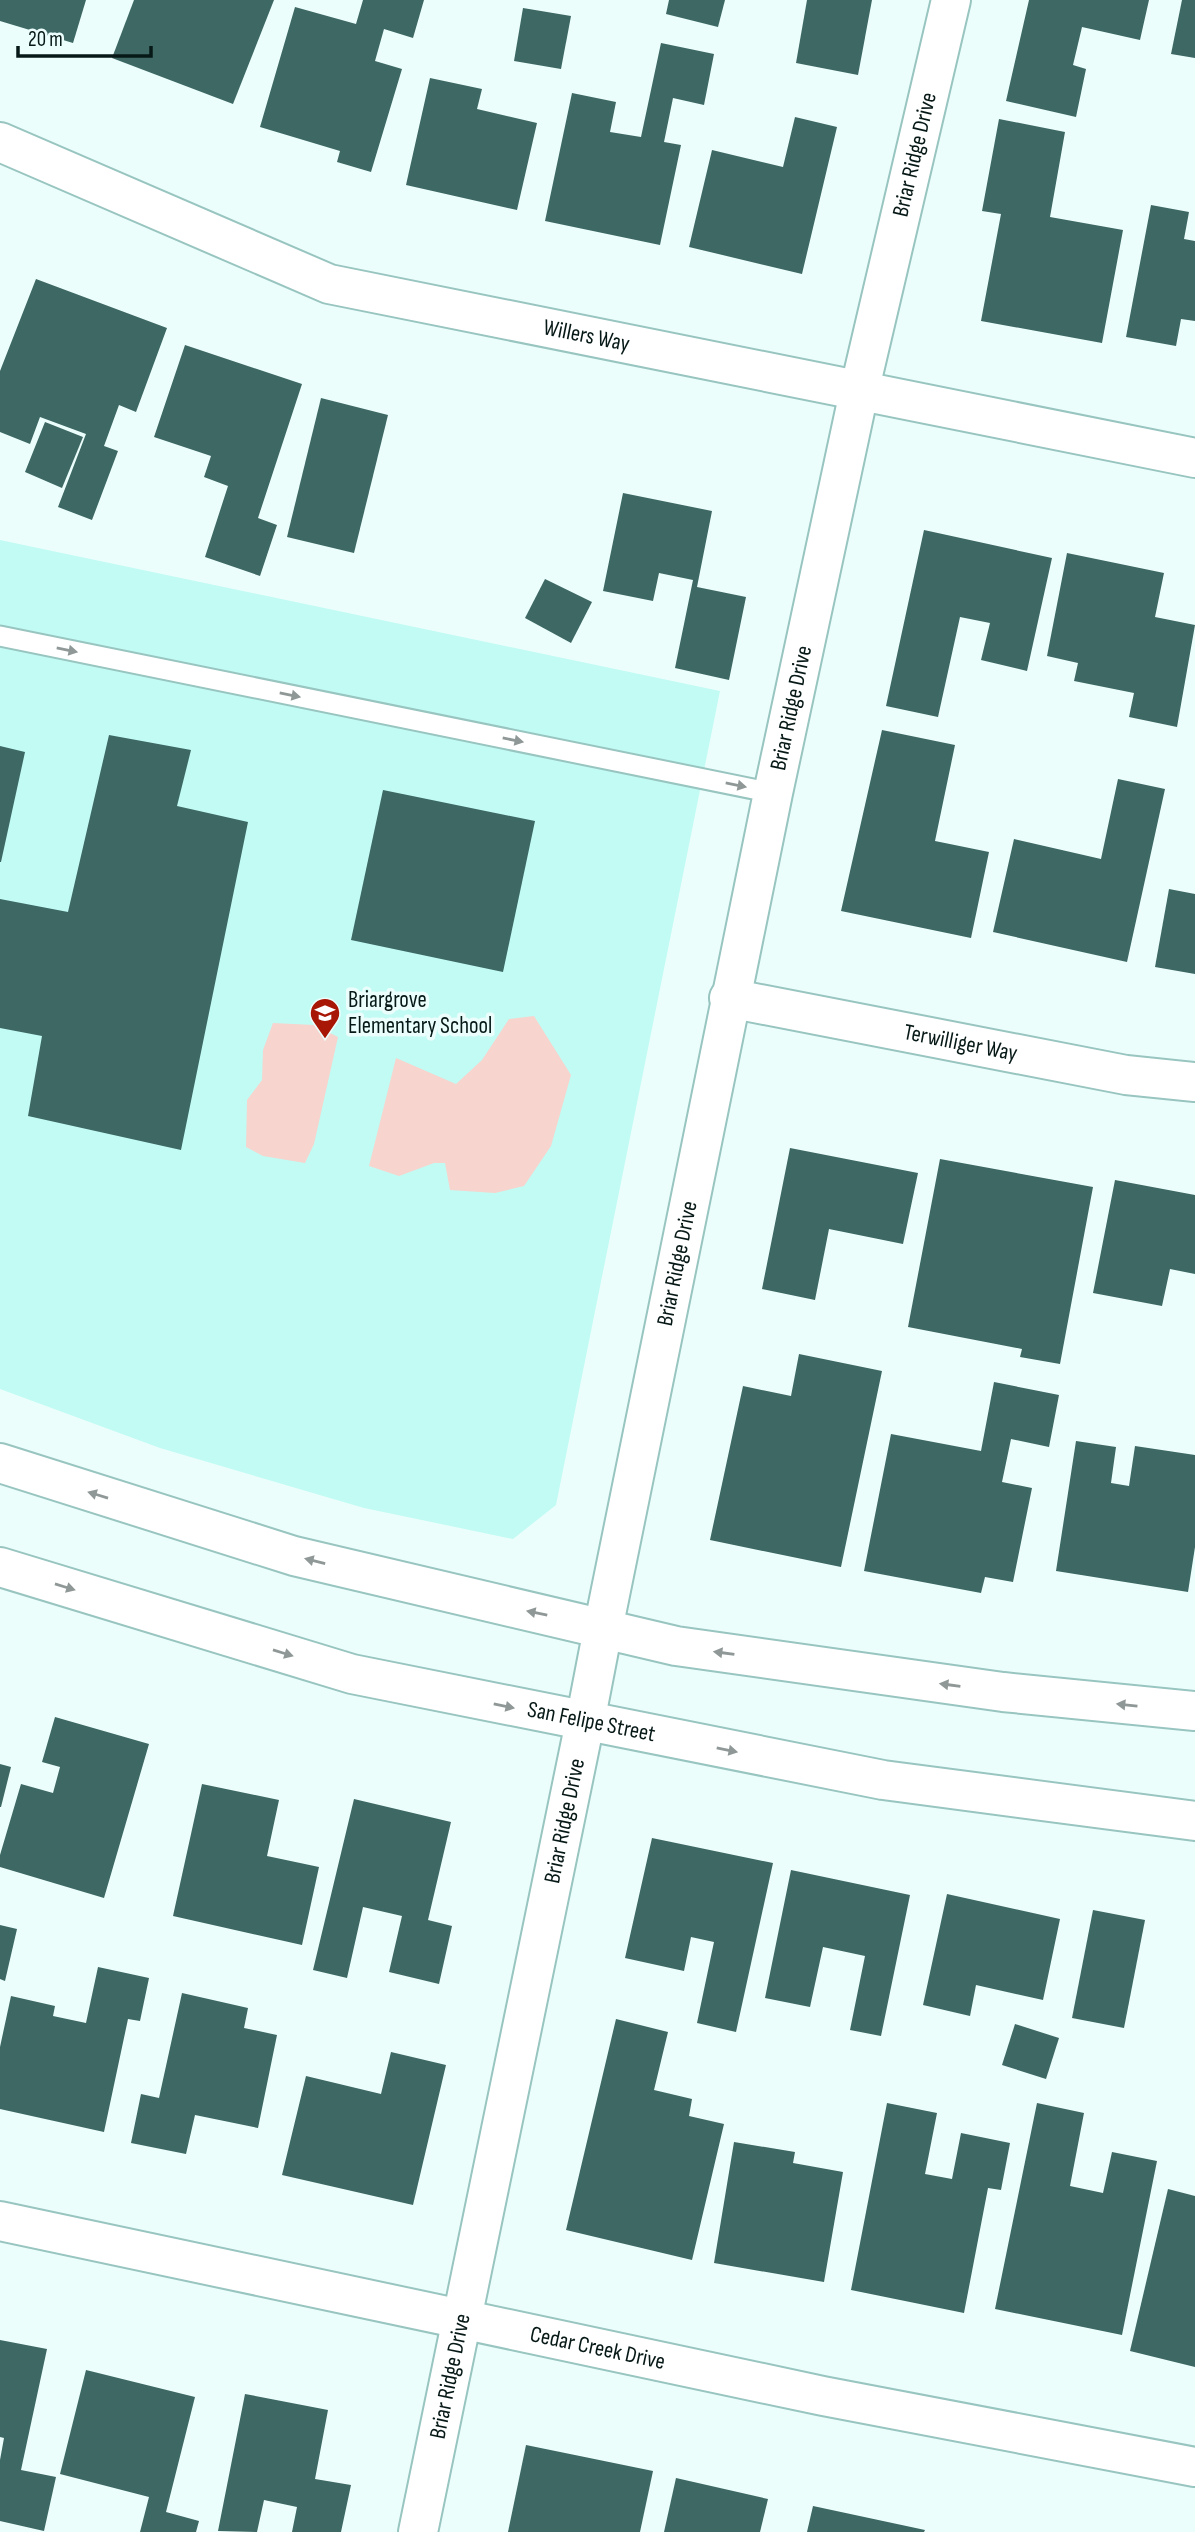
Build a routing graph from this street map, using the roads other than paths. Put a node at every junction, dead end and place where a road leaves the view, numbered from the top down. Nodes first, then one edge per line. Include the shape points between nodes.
1 (951, 0) edge
2 (0, 142) edge
3 (859, 392) junction
4 (1195, 458) edge
5 (0, 636) edge
6 (773, 793) junction
7 (729, 998) junction
8 (1195, 1082) edge
9 (0, 1463) edge
10 (0, 1567) edge
11 (603, 1629) junction
12 (1195, 1711) edge
13 (585, 1722) junction
14 (1195, 1821) edge
15 (0, 2221) edge
16 (461, 2320) junction
17 (1195, 2467) edge
18 (418, 2532) edge

1 - 3 street, Briar Ridge Drive
2 - 3 street, Willers Way via 329,284
3 - 4 street, Willers Way
3 - 6 street, Briar Ridge Drive
5 -> 6 lane
6 - 7 street, Briar Ridge Drive
7 - 8 street, Terwilliger Way via 1126,1075
7 - 11 street, Briar Ridge Drive
11 -> 9 street via 293,1556
10 -> 13 street, San Felipe Street via 352,1674
12 -> 11 street via 1003,1692 676,1646
11 - 13 street, Briar Ridge Drive
13 -> 14 street, San Felipe Street via 883,1780
13 - 16 street, Briar Ridge Drive
15 - 16 street, Cedar Creek Drive
16 - 17 street, Cedar Creek Drive
16 - 18 street, Briar Ridge Drive

